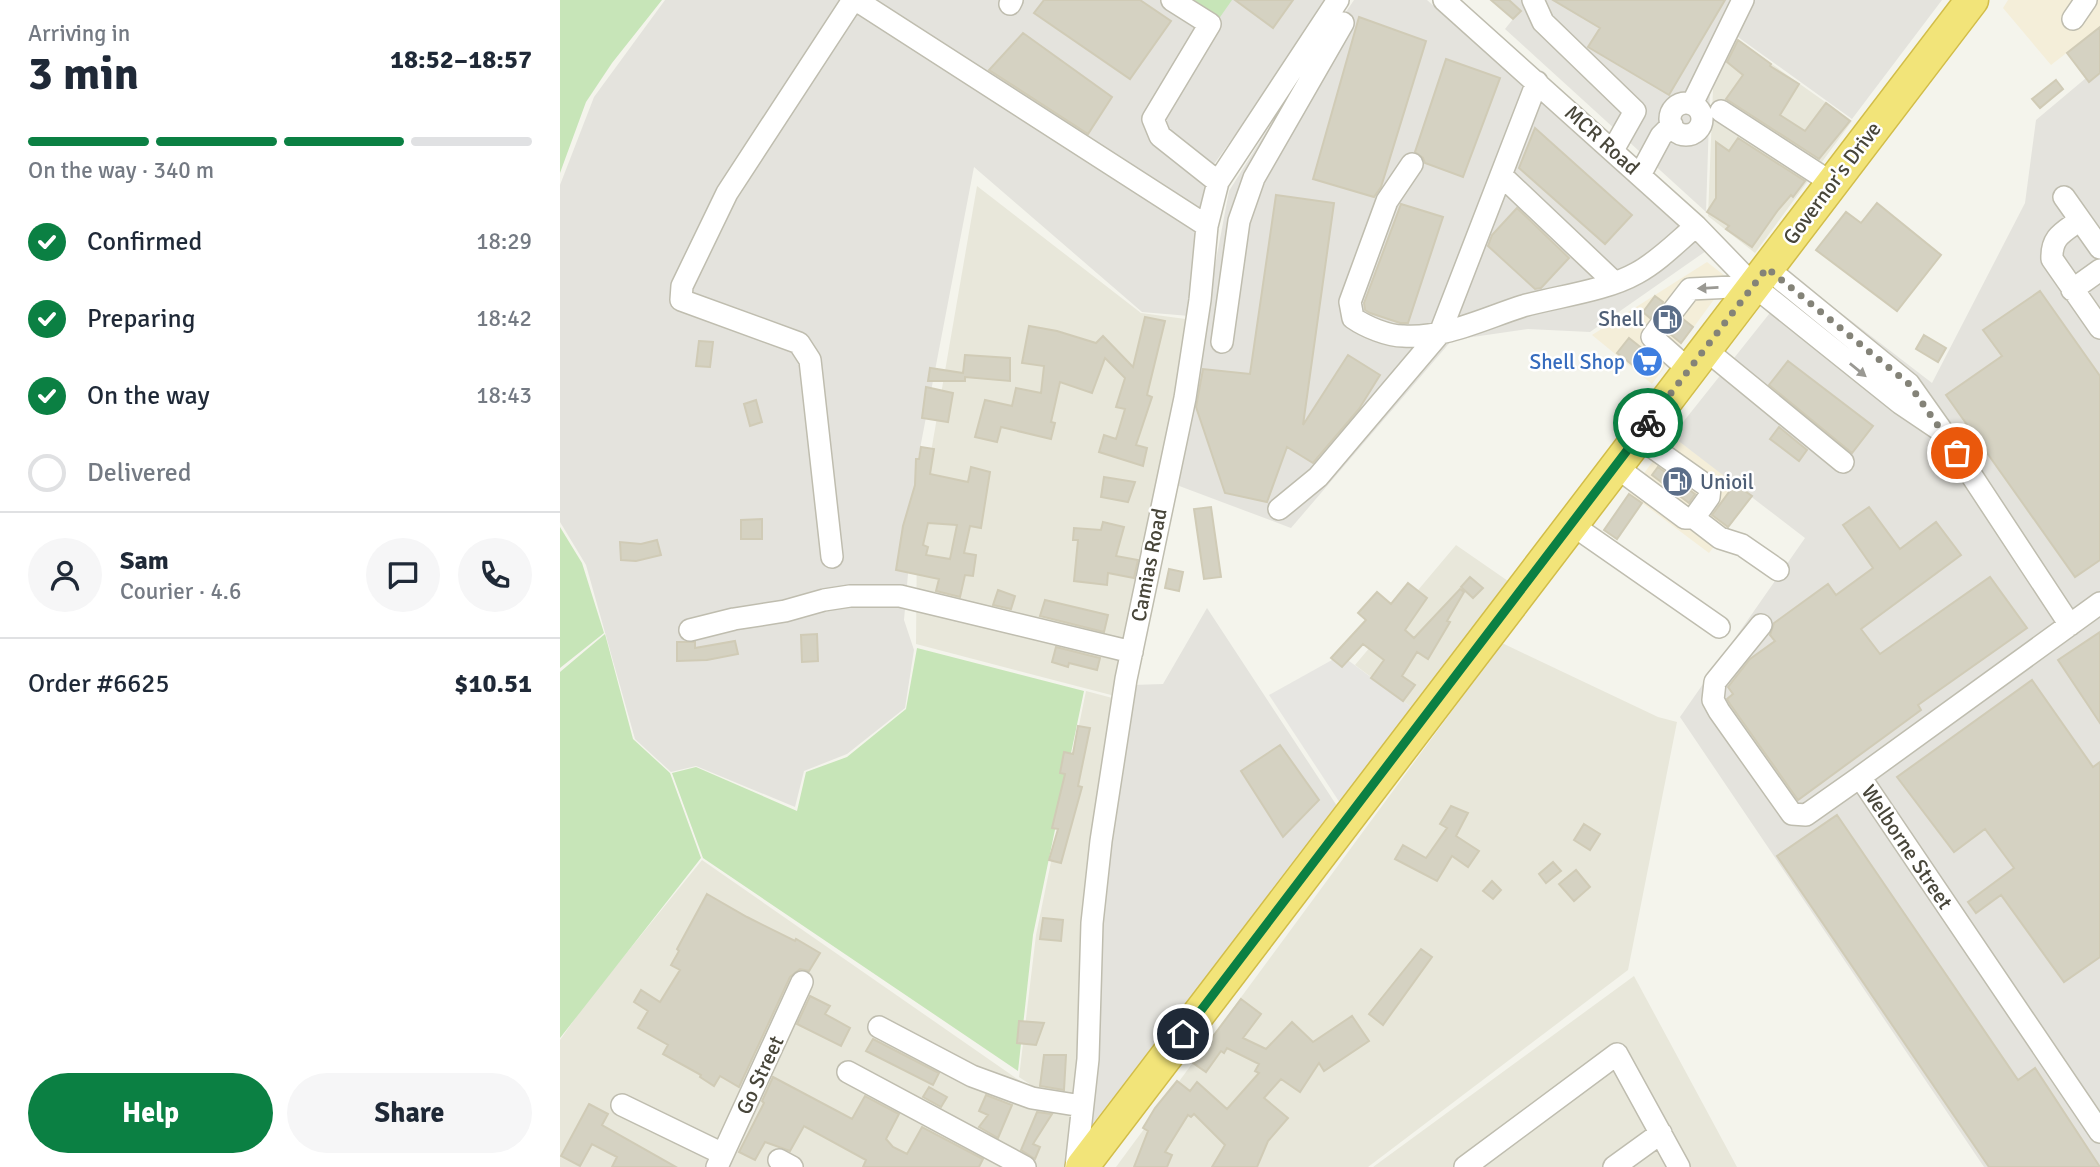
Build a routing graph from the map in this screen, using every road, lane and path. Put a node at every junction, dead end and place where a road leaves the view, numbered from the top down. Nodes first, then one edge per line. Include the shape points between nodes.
1 (855, 0) edge
2 (1172, 0) edge
3 (1338, 0) edge
4 (1445, 0) edge
5 (1533, 0) edge
6 (1743, 0) edge
7 (1972, 0) edge
8 (2086, 0) edge
9 (2073, 19) dead end
10 (1343, 23) dead end
11 (1537, 82) junction
12 (1721, 111) dead end
13 (1262, 112) junction
14 (1282, 129) junction
15 (1613, 150) junction
16 (1412, 164) dead end
17 (1500, 175) junction
18 (1640, 175) junction
19 (1218, 182) junction
20 (1832, 183) junction
21 (2064, 197) dead end
22 (2080, 220) junction
23 (1207, 226) junction
24 (1696, 226) junction
25 (2100, 248) edge
26 (2100, 271) edge
27 (1760, 277) junction
28 (1614, 282) junction
29 (2072, 290) junction
30 (2100, 328) edge
31 (1440, 333) junction
32 (1222, 342) dead end
33 (1697, 359) junction
34 (1638, 437) junction
35 (1843, 462) dead end
36 (1615, 466) junction
37 (1279, 509) dead end
38 (1694, 518) junction
39 (1571, 524) junction
40 (831, 557) dead end
41 (1777, 570) dead end
42 (2100, 603) edge
43 (1761, 625) dead end
44 (2070, 625) junction
45 (1719, 627) dead end
46 (690, 630) dead end
47 (1132, 652) junction
48 (1860, 778) junction
49 (802, 982) dead end
50 (879, 1027) dead end
51 (849, 1072) dead end
52 (622, 1105) dead end
53 (1082, 1106) junction
54 (2100, 1132) edge
55 (1661, 1133) junction
56 (720, 1161) edge
57 (1025, 1167) edge
58 (1076, 1167) edge
59 (1082, 1167) edge
60 (1465, 1167) edge
61 (1614, 1167) edge
62 (1679, 1167) edge

1 - 23 street
1 - 40 street via 727,193 682,286 681,300 799,343 810,360
2 - 19 street via 1210,24 1153,119 1155,127
3 - 13 street, Camias Road
4 - 11 street, MCR Road
5 - 15 street via 1543,22 1636,111
6 - 18 street via 1692,104 1701,112 1698,129 1687,134 1672,125
7 - 20 highway, Governor's Drive
8 - 9 street
10 - 14 street
11 - 15 street, MCR Road
11 - 17 street
12 - 20 street
13 - 14 street
13 - 19 street, Camias Road
14 - 32 street via 1254,177 1239,221
15 - 18 street, MCR Road
16 - 31 street via 1387,201 1351,310 1363,325 1402,337
17 - 28 street
17 - 31 street
18 - 24 street, MCR Road
19 - 23 street, Camias Road
20 - 27 highway, Governor's Drive
21 - 22 street
22 - 25 street
22 - 29 street via 2051,246 2052,259
23 - 47 street, Camias Road via 1185,398
24 - 27 street, MCR Road
24 - 28 street via 1655,261
26 - 29 street
27 - 33 highway, Governor's Drive
27 -> 33 street via 1690,289 1652,337
27 - 44 street, MCR Road via 1811,318 1900,403 1943,432
28 - 31 street
29 - 30 street
31 - 37 street via 1318,477
33 - 34 highway, Governor's Drive
33 - 35 street
34 - 36 highway, Governor's Drive
34 - 38 street via 1710,488 1709,498
36 - 38 street via 1685,518
36 - 39 highway, Governor's Drive
38 - 41 street
39 - 45 street
39 - 59 highway, Governor's Drive
42 - 44 street, Welborne Street
43 - 48 street via 1715,682 1713,700 1719,710 1792,814 1806,815
44 - 48 street, Welborne Street
46 - 47 street via 824,600 900,596
47 - 53 street, Camias Road via 1101,841
48 - 54 street, Welborne Street
49 - 56 street, Go Street
50 - 53 street via 972,1076 1032,1098
51 - 57 street
52 - 56 street
53 - 58 street, Camias Road
55 - 60 street via 1616,1054
55 - 61 street
55 - 62 street

